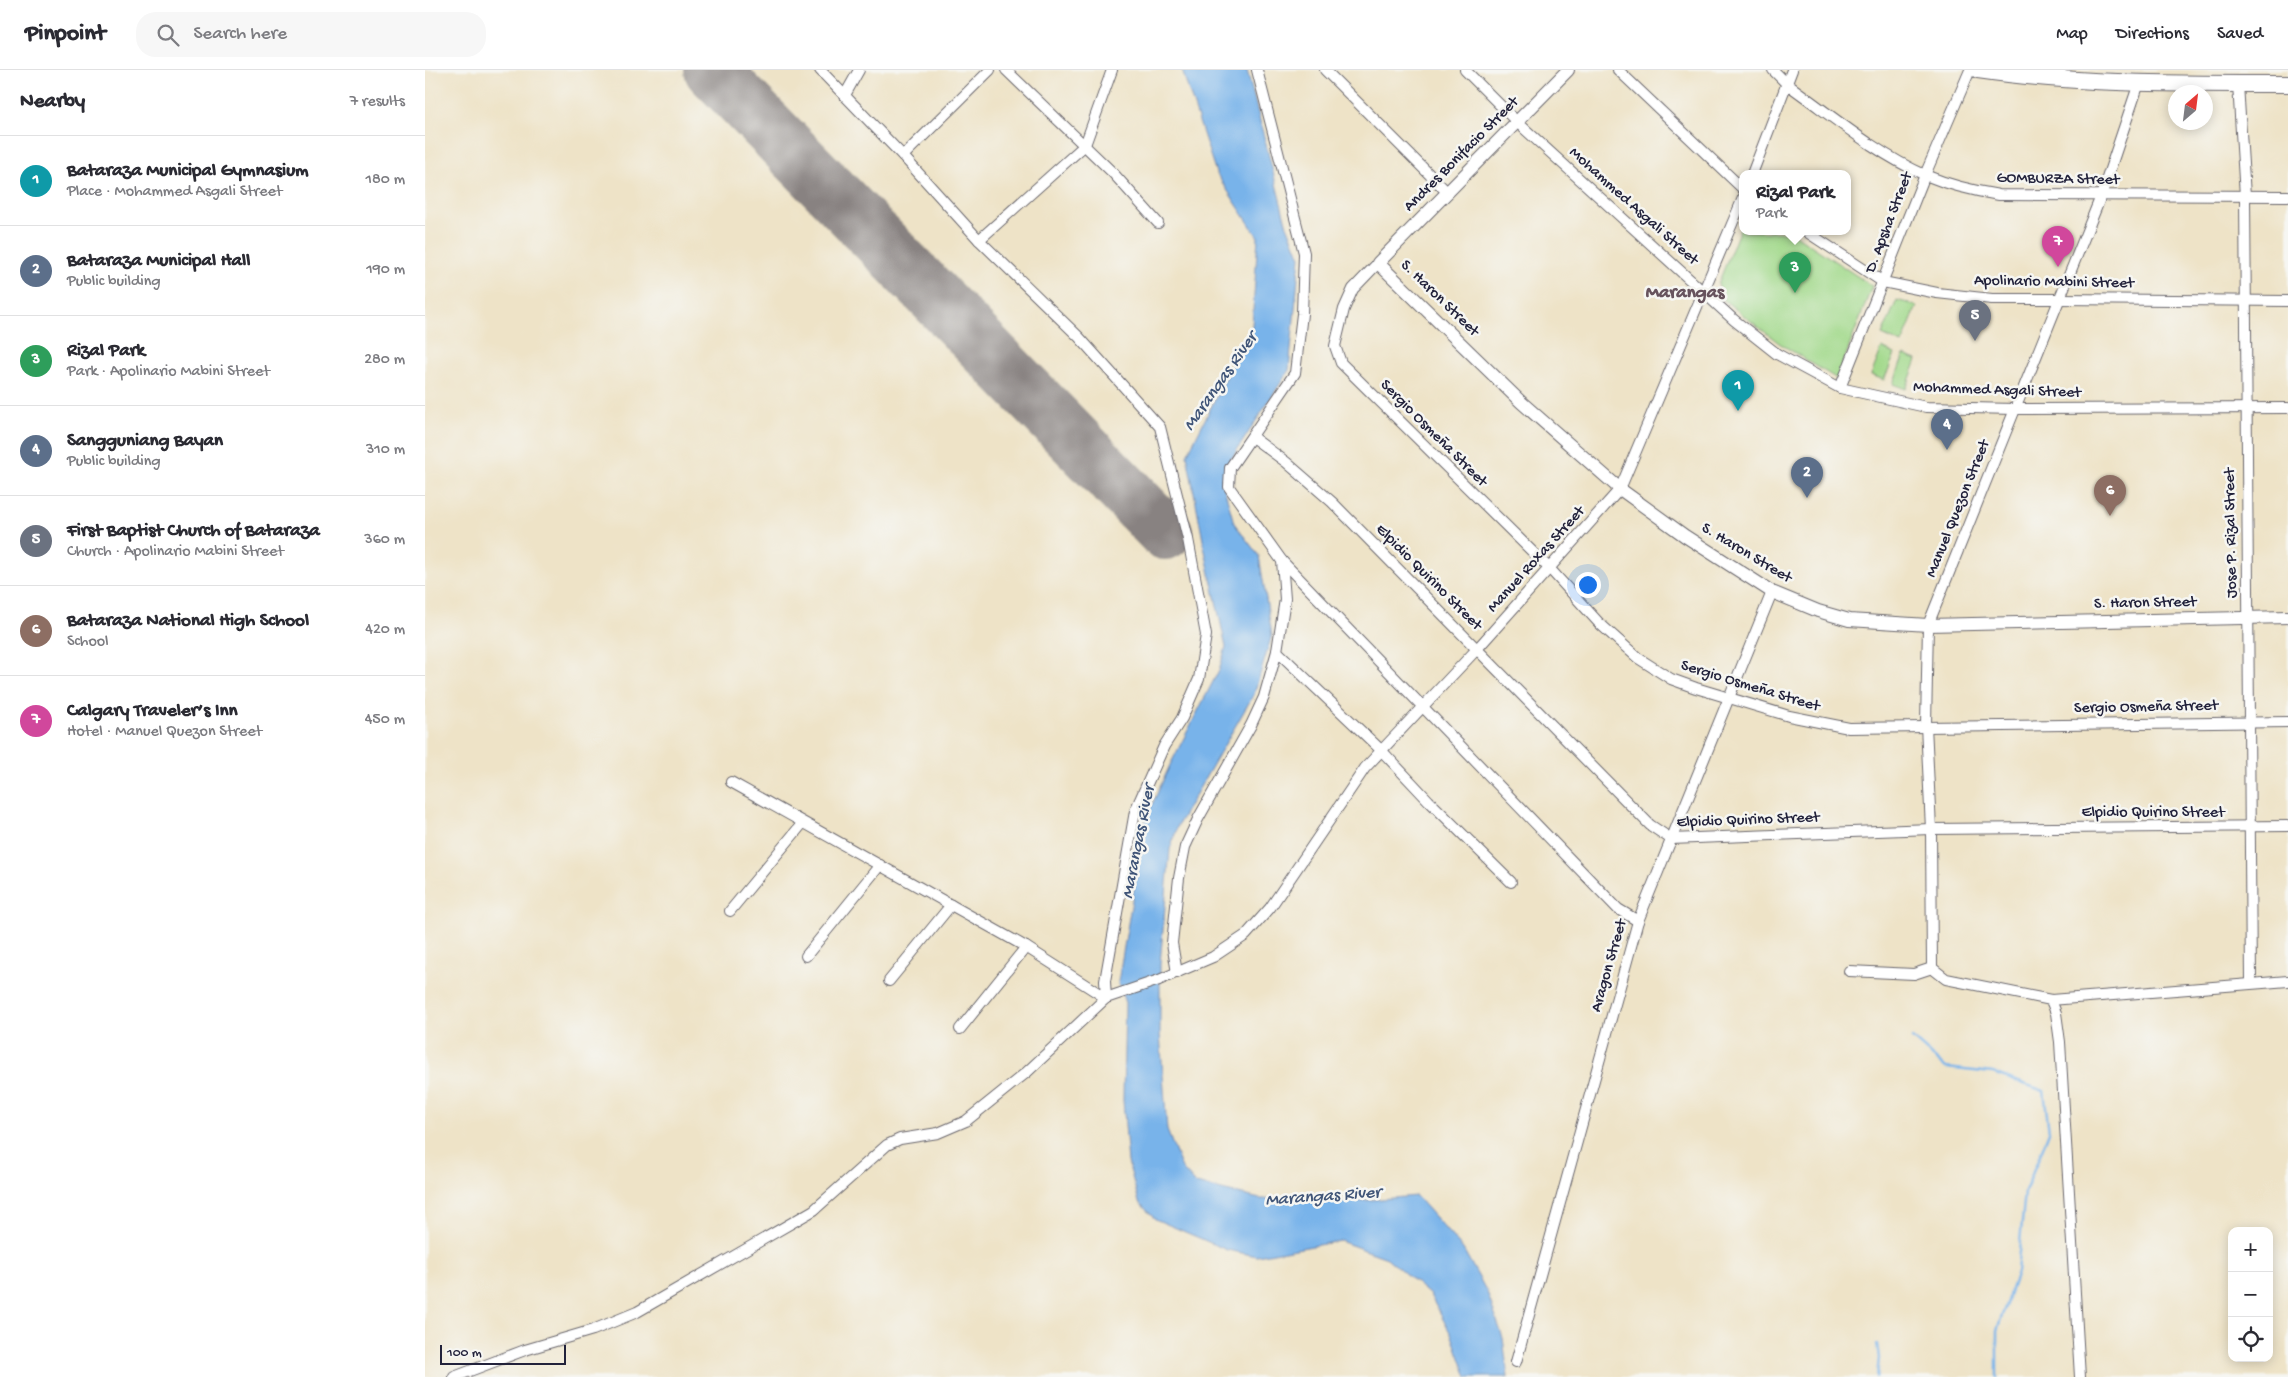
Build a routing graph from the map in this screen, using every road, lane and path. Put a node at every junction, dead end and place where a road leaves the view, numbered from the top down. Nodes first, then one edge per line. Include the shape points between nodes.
1 (820, 70) edge
2 (859, 70) edge
3 (990, 70) edge
4 (1006, 70) edge
5 (1113, 70) edge
6 (1257, 70) edge
7 (1325, 70) edge
8 (1465, 70) edge
9 (1568, 70) edge
10 (1618, 70) edge
11 (1773, 70) edge
12 (1792, 70) edge
13 (1970, 70) edge
14 (1978, 70) edge
15 (2139, 82) junction
16 (1787, 84) junction
17 (2238, 84) junction
18 (2288, 84) edge
19 (845, 95) junction
20 (1517, 122) junction
21 (1085, 145) junction
22 (903, 156) junction
23 (1754, 170) edge
24 (1925, 175) junction
25 (1739, 184) edge
26 (1447, 192) junction
27 (2101, 196) junction
28 (2245, 196) junction
29 (2288, 196) edge
30 (1739, 207) edge
31 (1157, 224) dead end
32 (1812, 235) edge
33 (979, 240) junction
34 (1379, 263) junction
35 (1883, 282) junction
36 (1703, 291) junction
37 (2057, 299) junction
38 (2244, 301) junction
39 (2288, 301) edge
40 (1840, 388) junction
41 (2245, 408) junction
42 (2288, 408) edge
43 (2015, 409) junction
44 (1252, 437) junction
45 (1620, 489) junction
46 (1282, 561) junction
47 (1550, 569) junction
48 (1772, 592) junction
49 (2248, 617) junction
50 (2288, 617) edge
51 (1928, 625) junction
52 (1477, 649) junction
53 (1277, 651) junction
54 (1730, 699) junction
55 (1423, 705) junction
56 (2248, 722) junction
57 (2288, 722) edge
58 (1927, 726) junction
59 (1381, 750) junction
60 (731, 782) dead end
61 (802, 824) junction
62 (2288, 826) edge
63 (2250, 827) junction
64 (1931, 829) junction
65 (1671, 839) junction
66 (880, 865) junction
67 (1511, 882) dead end
68 (951, 905) junction
69 (730, 911) dead end
70 (1638, 921) junction
71 (1025, 946) junction
72 (806, 956) dead end
73 (1932, 968) junction
74 (1849, 971) dead end
75 (1177, 972) junction
76 (889, 981) dead end
77 (2288, 981) edge
78 (2251, 982) junction
79 (1106, 998) junction
80 (2051, 1000) junction
81 (960, 1029) dead end
82 (1516, 1362) dead end
83 (454, 1377) edge
84 (2080, 1377) edge

1 - 19 street
2 - 19 street
3 - 22 street
4 - 21 street
5 - 21 street
6 - 44 street via 1304,253 1302,314 1295,373
7 - 26 street
8 - 20 street, Mohammed Asgali Street
9 - 20 street, Andres Bonifacio Street
10 - 25 street
11 - 16 street, GOMBURZA Street
12 - 16 street
13 - 24 street, D. Apsha Street
14 - 15 main road via 2065,80
15 - 17 main road
15 - 27 street, Manuel Quezon Street
16 - 23 street
16 - 24 street, GOMBURZA Street via 1870,143
17 - 18 main road
17 - 28 street, Jose P. Rizal Street
19 - 22 street
20 - 26 street, Andres Bonifacio Street
20 - 36 street, Mohammed Asgali Street
21 - 31 street
21 - 33 street
22 - 33 street
24 - 27 street, GOMBURZA Street via 1969,190 1999,195
24 - 35 street, D. Apsha Street
26 - 34 street, Andres Bonifacio Street
27 - 28 street, GOMBURZA Street
27 - 37 street, Manuel Quezon Street
28 - 29 street, GOMBURZA Street
28 - 38 street, Jose P. Rizal Street
30 - 36 street, Manuel Roxas Street
32 - 35 street, Apolinario Mabini Street
33 - 79 street via 1079,337 1160,427 1188,539 1206,634 1199,678 1135,811 1107,972
34 - 45 street, S. Haron Street via 1521,402
34 - 47 street, Sergio Osmeña Street via 1348,298 1336,337 1341,363
35 - 37 street, Apolinario Mabini Street via 1937,293 1992,299
35 - 40 street, D. Apsha Street
36 - 40 street, Mohammed Asgali Street via 1733,320 1777,354
36 - 45 street, Manuel Roxas Street
37 - 38 street, Apolinario Mabini Street
37 - 43 street, Manuel Quezon Street
38 - 39 street, Apolinario Mabini Street
38 - 41 street, Jose P. Rizal Street
40 - 43 street, Mohammed Asgali Street via 1926,407
41 - 42 street, Mohammed Asgali Street
41 - 43 street, Mohammed Asgali Street
41 - 49 street, Jose P. Rizal Street
43 - 51 street, Manuel Quezon Street
44 - 46 street via 1230,468 1229,487
44 - 52 street, Elpidio Quirino Street via 1332,502
45 - 47 street, Manuel Roxas Street
45 - 48 street, S. Haron Street
46 - 53 street via 1285,599
46 - 55 street
47 - 52 street, Manuel Roxas Street
47 - 54 street, Sergio Osmeña Street via 1599,623 1638,658 1671,679
48 - 51 street, S. Haron Street via 1849,620
48 - 54 street, Aragon Street
49 - 50 street, S. Haron Street
49 - 51 street, S. Haron Street
49 - 56 street, Jose P. Rizal Street
51 - 58 street, Manuel Quezon Street
52 - 55 street, Manuel Roxas Street
52 - 65 street, Elpidio Quirino Street via 1650,825
53 - 59 street
53 - 75 street via 1264,697 1251,725 1185,847 1171,943
54 - 58 street, Sergio Osmeña Street via 1827,726
54 - 65 street, Aragon Street
55 - 59 street, Manuel Roxas Street
55 - 70 street via 1618,909
56 - 57 street, Sergio Osmeña Street
56 - 58 street, Sergio Osmeña Street
56 - 63 street, Jose P. Rizal Street
58 - 64 street, Manuel Quezon Street
59 - 67 street
59 - 75 street, Manuel Roxas Street via 1357,778 1269,908 1246,935 1213,957
60 - 61 street
61 - 66 street
61 - 69 street
62 - 63 street, Elpidio Quirino Street
63 - 64 street, Elpidio Quirino Street
63 - 78 street, Jose P. Rizal Street
64 - 65 street, Elpidio Quirino Street
64 - 73 street, Manuel Quezon Street
65 - 70 street, Aragon Street
66 - 68 street
66 - 72 street
68 - 71 street
68 - 76 street
70 - 82 street, Aragon Street
71 - 79 street
71 - 81 street
73 - 74 street via 1914,974
73 - 80 street via 1946,979
75 - 79 street, Manuel Roxas Street
77 - 78 street
78 - 80 street via 2218,988
79 - 83 street via 1027,1072 966,1121 937,1133 887,1145 814,1210 620,1320
80 - 84 street via 2060,1042

